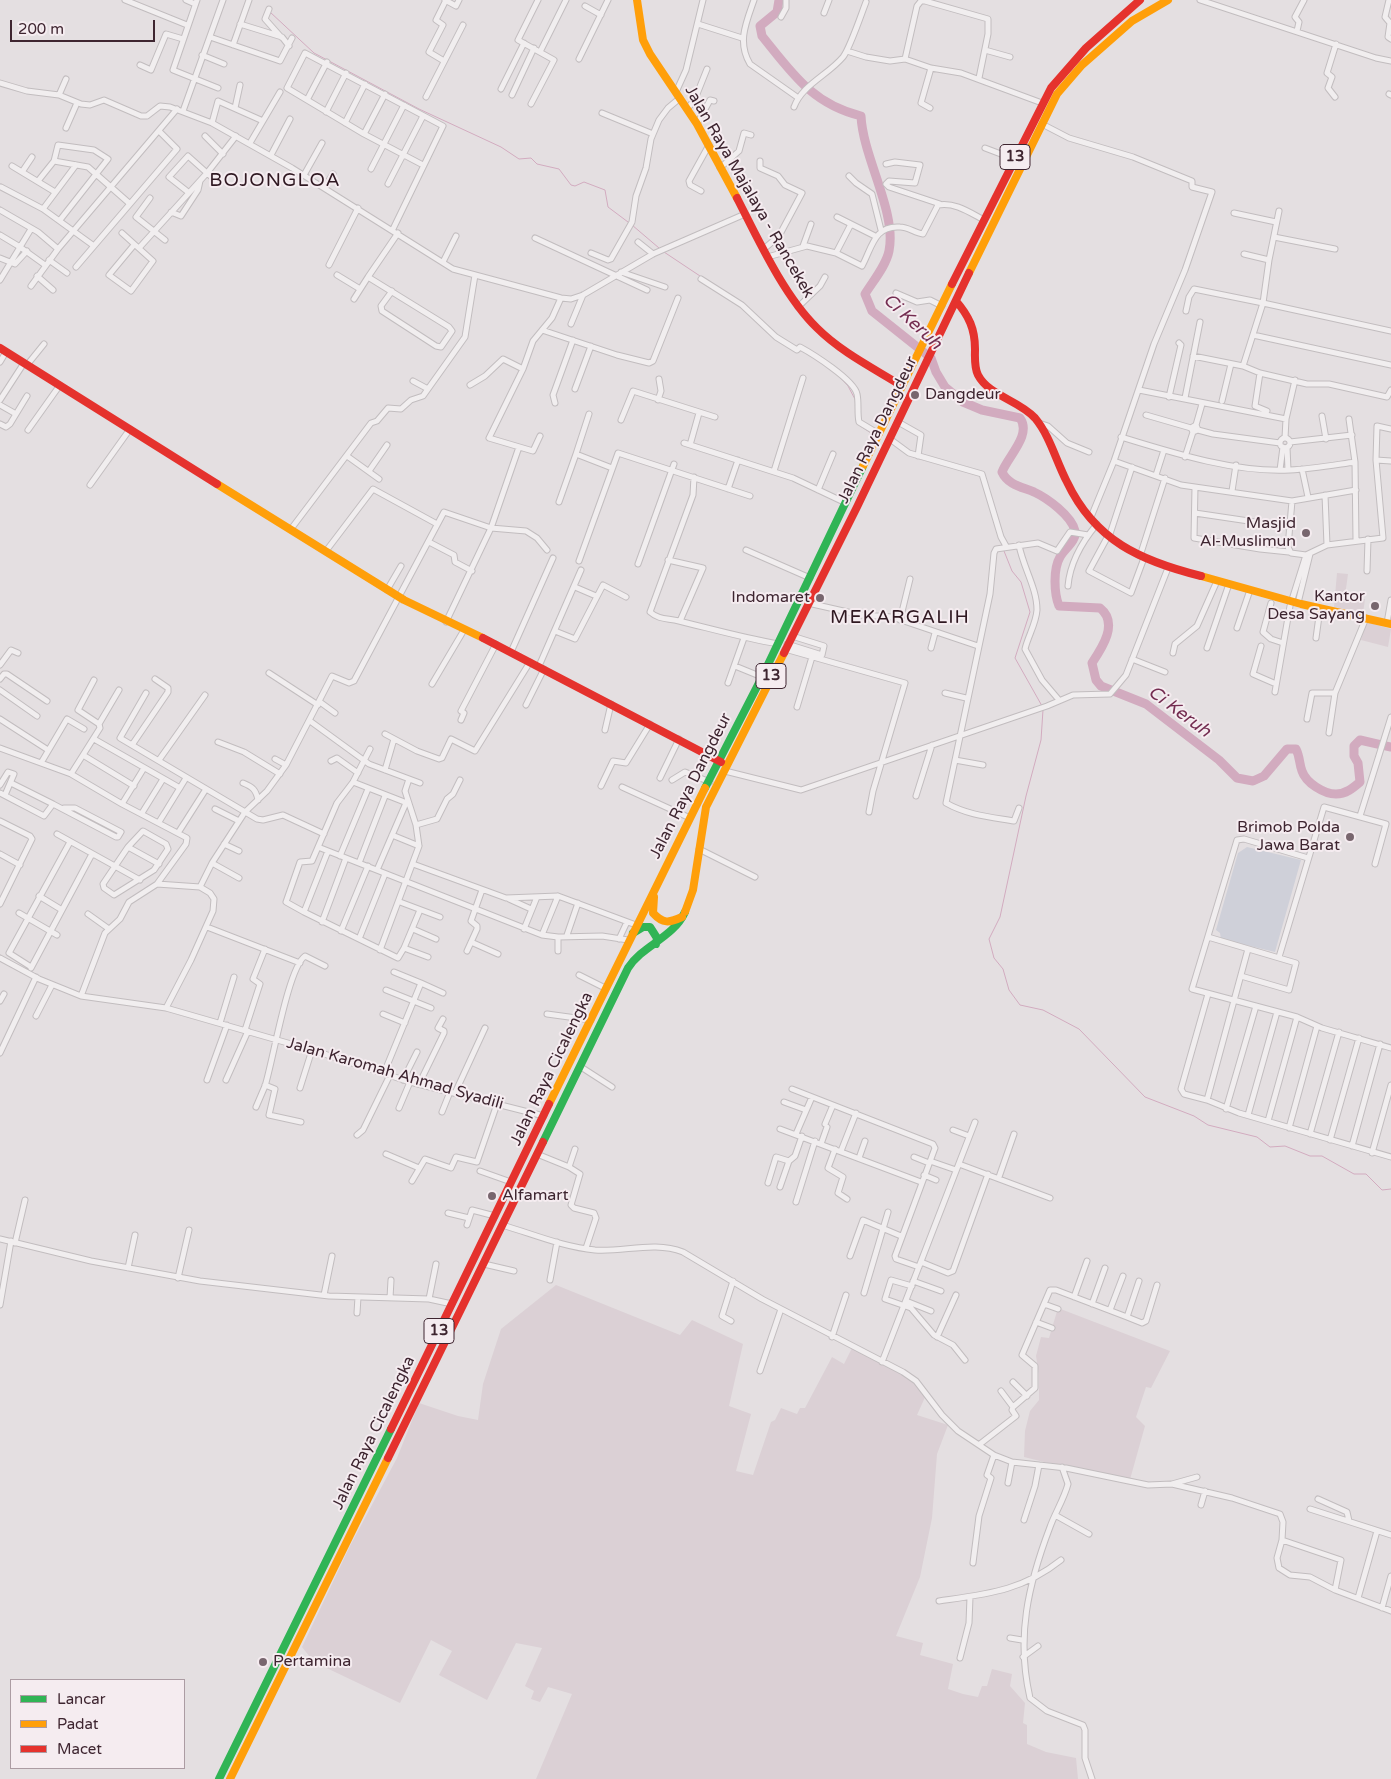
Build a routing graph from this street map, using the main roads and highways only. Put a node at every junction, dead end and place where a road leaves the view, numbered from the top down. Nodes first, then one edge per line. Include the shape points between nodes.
1 (637, 0) edge
2 (1140, 0) edge
3 (1168, 0) edge
4 (956, 301) junction
5 (3, 350) edge
6 (902, 386) junction
7 (1389, 624) edge
8 (783, 646) junction
9 (720, 762) junction
10 (657, 882) junction
11 (683, 917) junction
12 (630, 937) junction
13 (656, 944) junction
14 (478, 1248) junction
15 (489, 1254) junction
16 (218, 1779) edge
17 (230, 1779) edge

1 - 6 main road, Jalan Raya Majalaya - Rancekek via 643,40 688,108 798,307 839,347
2 - 6 main road, Jalan Raya Dangdeur / 13 via 1063,72 1042,103
3 - 4 main road, Jalan Raya Dangdeur / 13 via 1132,21 1082,65 1058,94
4 - 7 main road via 969,315 974,328 979,379 1016,402 1039,423 1066,482 1108,537 1168,568 1295,603
4 - 8 main road, Jalan Raya Dangdeur / 13 via 889,441 791,636
5 - 9 main road via 400,598 496,644
6 - 8 main road, Jalan Raya Dangdeur / 13 via 810,579
8 - 9 main road, Jalan Raya Dangdeur / 13 via 762,677
8 - 11 main road, Jalan Raya Dangdeur / 13 via 701,823 694,888
9 - 10 main road, Jalan Raya Dangdeur / 13
10 - 11 main road via 653,906 656,919 670,923
10 - 12 main road, Jalan Raya Cicalengka / 13
11 - 13 main road, Jalan Raya Cicalengka / 13
12 - 13 main road via 643,927 650,927 657,938
12 - 14 main road, Jalan Raya Cicalengka / 13
13 - 15 main road, Jalan Raya Cicalengka / 13 via 638,956 626,972
14 - 15 main road
14 - 16 main road, Jalan Raya Cicalengka / 13
15 - 17 main road, Jalan Raya Cicalengka / 13

